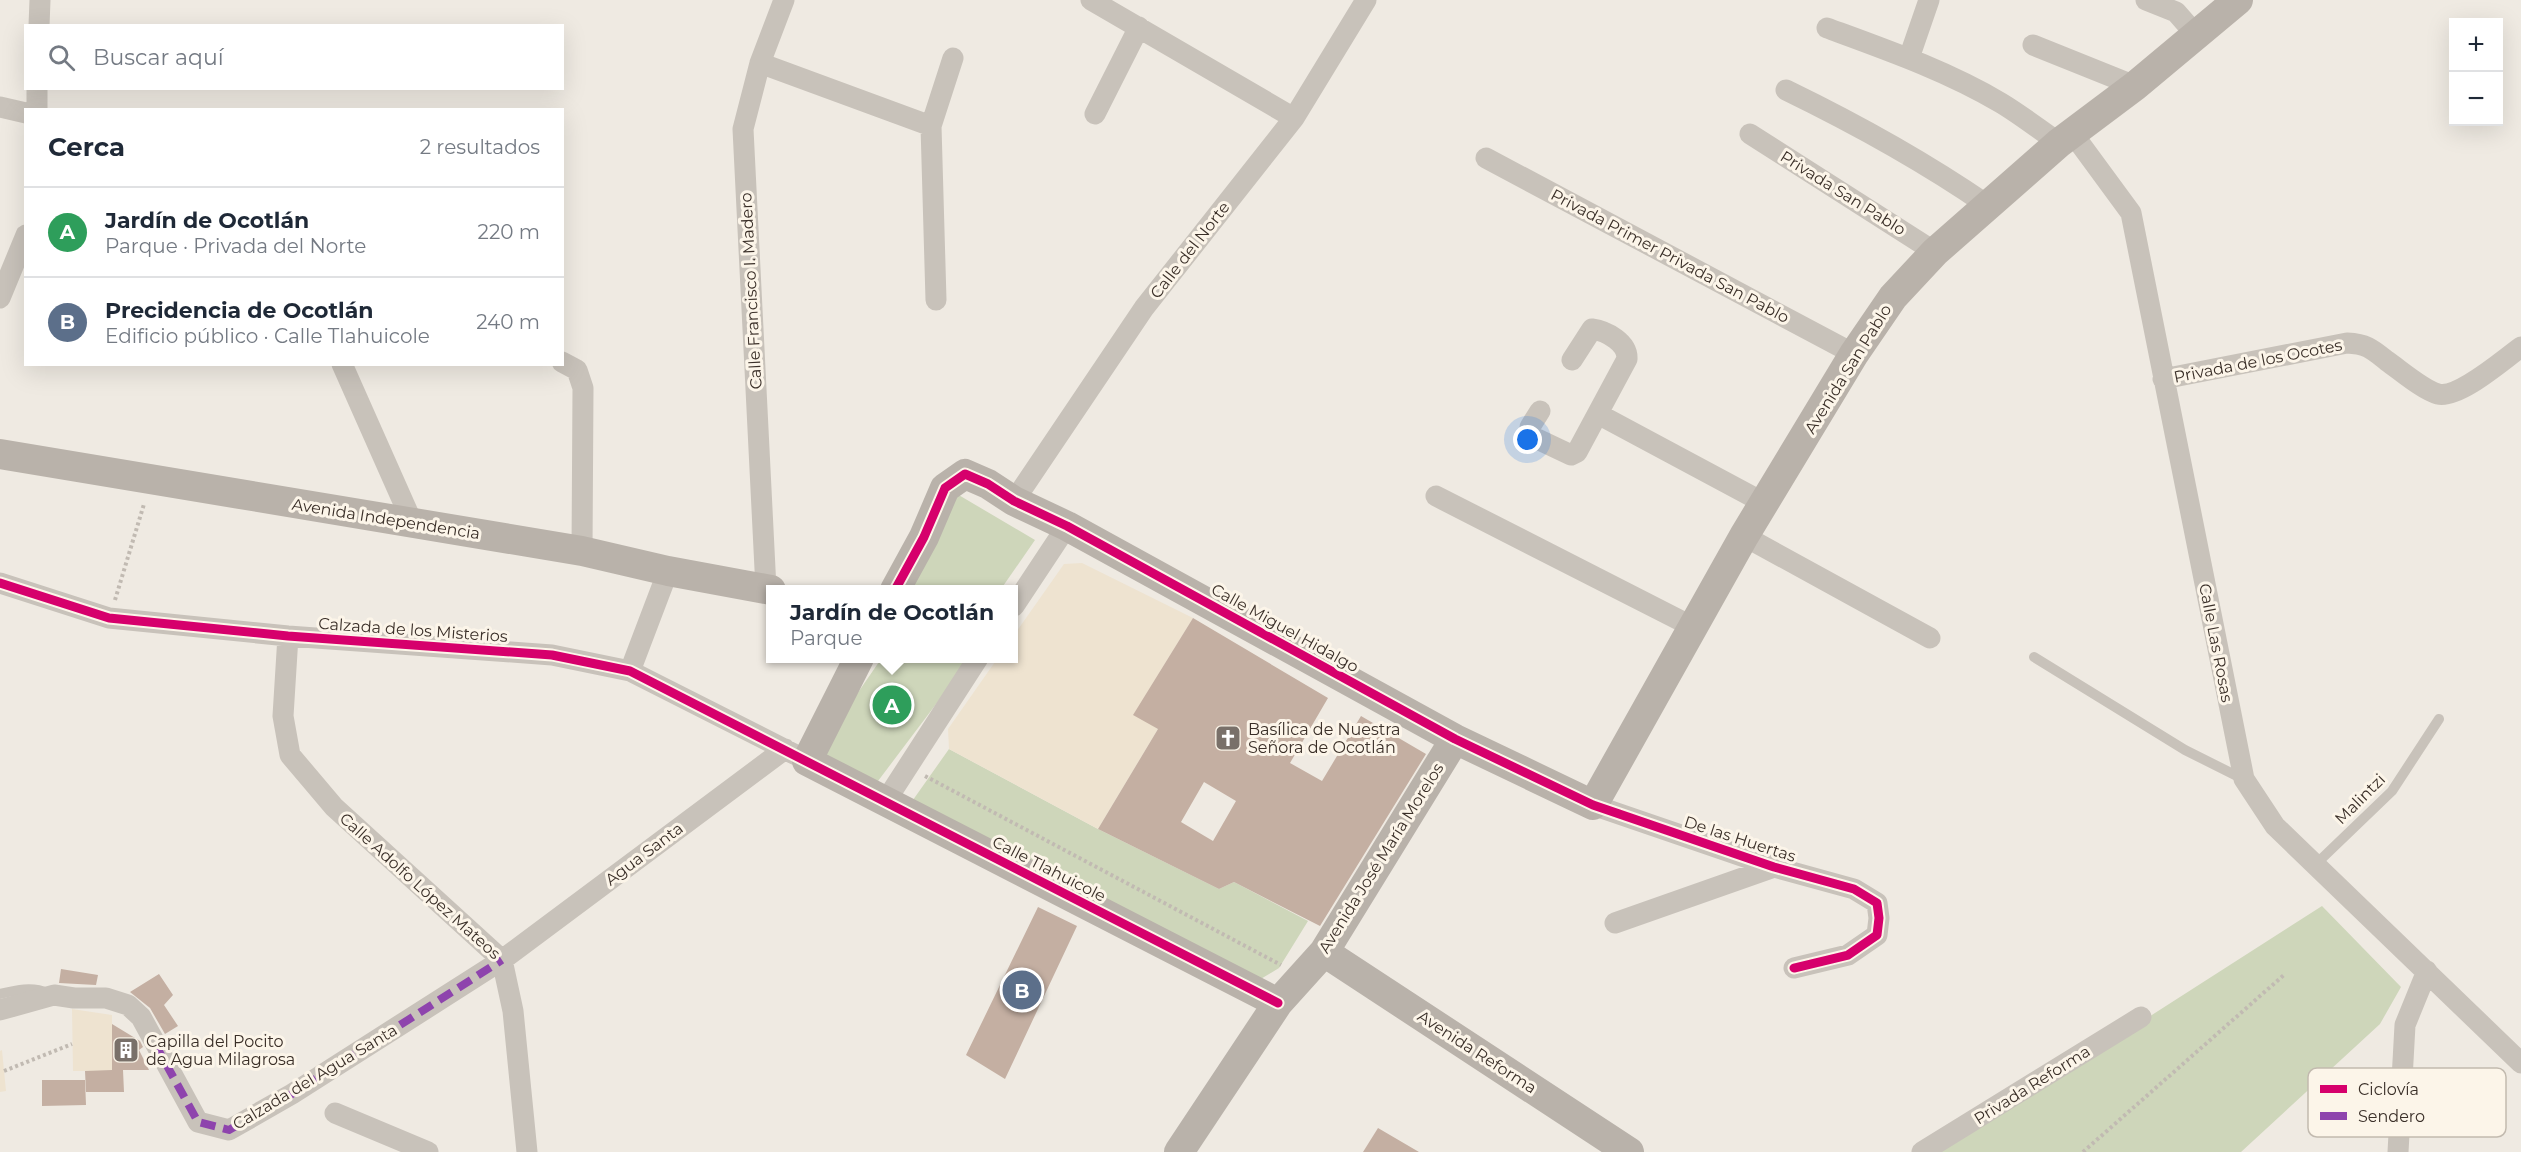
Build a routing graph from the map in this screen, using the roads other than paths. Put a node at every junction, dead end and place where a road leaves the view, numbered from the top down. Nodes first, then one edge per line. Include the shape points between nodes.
1 (40, 0) edge
2 (784, 0) edge
3 (1366, 0) edge
4 (1929, 0) edge
5 (2146, 0) edge
6 (2238, 0) edge
7 (1097, 1) edge
8 (39, 24) edge
9 (1139, 27) junction
10 (1827, 28) dead end
11 (2197, 36) junction
12 (2033, 45) dead end
13 (952, 58) dead end
14 (1909, 58) junction
15 (760, 63) junction
16 (2135, 86) junction
17 (37, 90) edge
18 (1786, 90) dead end
19 (0, 108) edge
20 (37, 108) edge
21 (24, 113) edge
22 (1095, 114) dead end
23 (1294, 118) junction
24 (931, 126) junction
25 (1750, 134) dead end
26 (2066, 138) junction
27 (1486, 158) dead end
28 (1987, 205) junction
29 (24, 240) edge
30 (1935, 252) junction
31 (0, 298) edge
32 (936, 300) dead end
33 (2521, 346) edge
34 (1854, 354) junction
35 (1572, 360) dead end
36 (564, 363) edge
37 (343, 366) edge
38 (2163, 379) junction
39 (1540, 411) dead end
40 (1598, 414) junction
41 (0, 454) edge
42 (1436, 496) dead end
43 (1014, 501) junction
44 (1766, 504) junction
45 (413, 524) junction
46 (1067, 526) junction
47 (1744, 536) junction
48 (582, 551) junction
49 (668, 571) junction
50 (0, 584) edge
51 (769, 585) edge
52 (898, 585) edge
53 (766, 588) edge
54 (1018, 600) edge
55 (1693, 627) junction
56 (288, 636) junction
57 (1930, 638) dead end
58 (2034, 657) dead end
59 (855, 663) edge
60 (975, 663) edge
61 (630, 671) junction
62 (2439, 719) dead end
63 (1455, 738) junction
64 (796, 755) junction
65 (2244, 779) junction
66 (885, 802) junction
67 (1593, 805) junction
68 (2315, 865) junction
69 (1774, 867) junction
70 (1615, 923) dead end
71 (1324, 952) junction
72 (502, 960) junction
73 (1794, 968) dead end
74 (2427, 971) junction
75 (0, 994) edge
76 (54, 995) junction
77 (1278, 1003) junction
78 (0, 1010) edge
79 (2141, 1017) dead end
80 (2521, 1063) edge
81 (2403, 1068) edge
82 (335, 1113) dead end
83 (2399, 1137) edge
84 (428, 1152) edge
85 (526, 1152) edge
86 (1179, 1152) edge
87 (1629, 1152) edge
88 (1922, 1152) edge
89 (2398, 1152) edge

1 - 8 street
2 - 15 street, Calle Francisco I. Madero
3 - 23 street, Calle del Norte
4 - 14 street
5 - 11 street via 2176,12
6 - 11 street, Avenida San Pablo
7 - 9 street
9 - 22 street
9 - 23 street
10 - 14 street, Calle Las Rosas
11 - 16 street, Avenida San Pablo
12 - 16 street
13 - 24 street
14 - 26 street, Calle Las Rosas
15 - 24 street
15 - 51 street, Calle Francisco I. Madero via 743,129
16 - 26 street, Avenida San Pablo
17 - 20 street
18 - 28 street via 1890,143
19 - 21 street
23 - 43 street, Calle del Norte via 1144,308
24 - 32 street
25 - 30 street, Privada San Pablo
26 - 28 street, Avenida San Pablo
26 - 38 street, Calle Las Rosas via 2131,213
27 - 34 street, Privada Primer Privada San Pablo
28 - 30 street, Avenida San Pablo
29 - 31 street
30 - 34 street, Avenida San Pablo via 1893,297
33 - 38 street, Privada de los Ocotes via 2451,393 2438,394 2364,344 2347,343
34 - 44 street, Avenida San Pablo
35 - 40 street via 1592,329 1624,345 1628,351 1628,359
36 - 48 street via 577,370 584,388
37 - 45 street
38 - 65 street, Calle Las Rosas
39 - 40 street via 1530,434 1571,455 1577,452
40 - 44 street
41 - 45 street, Avenida Independencia
42 - 55 street
43 - 46 street, Calle Miguel Hidalgo
43 - 52 street, Calle Miguel Hidalgo via 965,474 945,488
44 - 47 street, Avenida San Pablo
45 - 48 street, Avenida Independencia
46 - 54 street
46 - 63 street, Calle Miguel Hidalgo
47 - 55 street, Avenida San Pablo
47 - 57 street
48 - 49 street, Avenida Independencia
49 - 53 street, Avenida Independencia
49 - 61 street
50 - 56 street, Calzada de los Misterios via 109,618
55 - 67 street, Avenida San Pablo
56 - 61 street, Calzada de los Misterios via 552,655
56 - 72 street, Calle Adolfo López Mateos via 283,716 290,755 334,807
58 - 65 lane via 2185,750
59 - 64 street
60 - 66 street
61 - 64 street, Calzada de los Misterios
62 - 68 lane, Malintzi via 2392,791
63 - 67 street, Calle Miguel Hidalgo
63 - 71 street, Avenida José María Morelos
64 - 66 street, Calle Tlahuicole
64 - 72 street, Agua Santa
65 - 68 street, Calle Las Rosas via 2275,826
66 - 77 street, Calle Tlahuicole
67 - 69 street, De las Huertas
68 - 74 street, Calle Las Rosas
69 - 70 street
69 - 73 street, De las Huertas via 1854,888 1877,903 1876,935 1848,955
71 - 77 street, Avenida José María Morelos
71 - 87 street, Avenida Reforma
72 - 76 street, Calzada del Agua Santa via 292,1095 229,1130 198,1122 141,1017 128,1005 106,998
72 - 85 street, Calle Adolfo López Mateos via 513,1011
74 - 80 street, Calle Las Rosas
74 - 81 street via 2405,1025
75 - 76 lane via 39,989
76 - 78 street, Calzada del Agua Santa
77 - 86 street, Avenida José María Morelos
79 - 88 street, Privada Reforma
82 - 84 street
83 - 89 street

